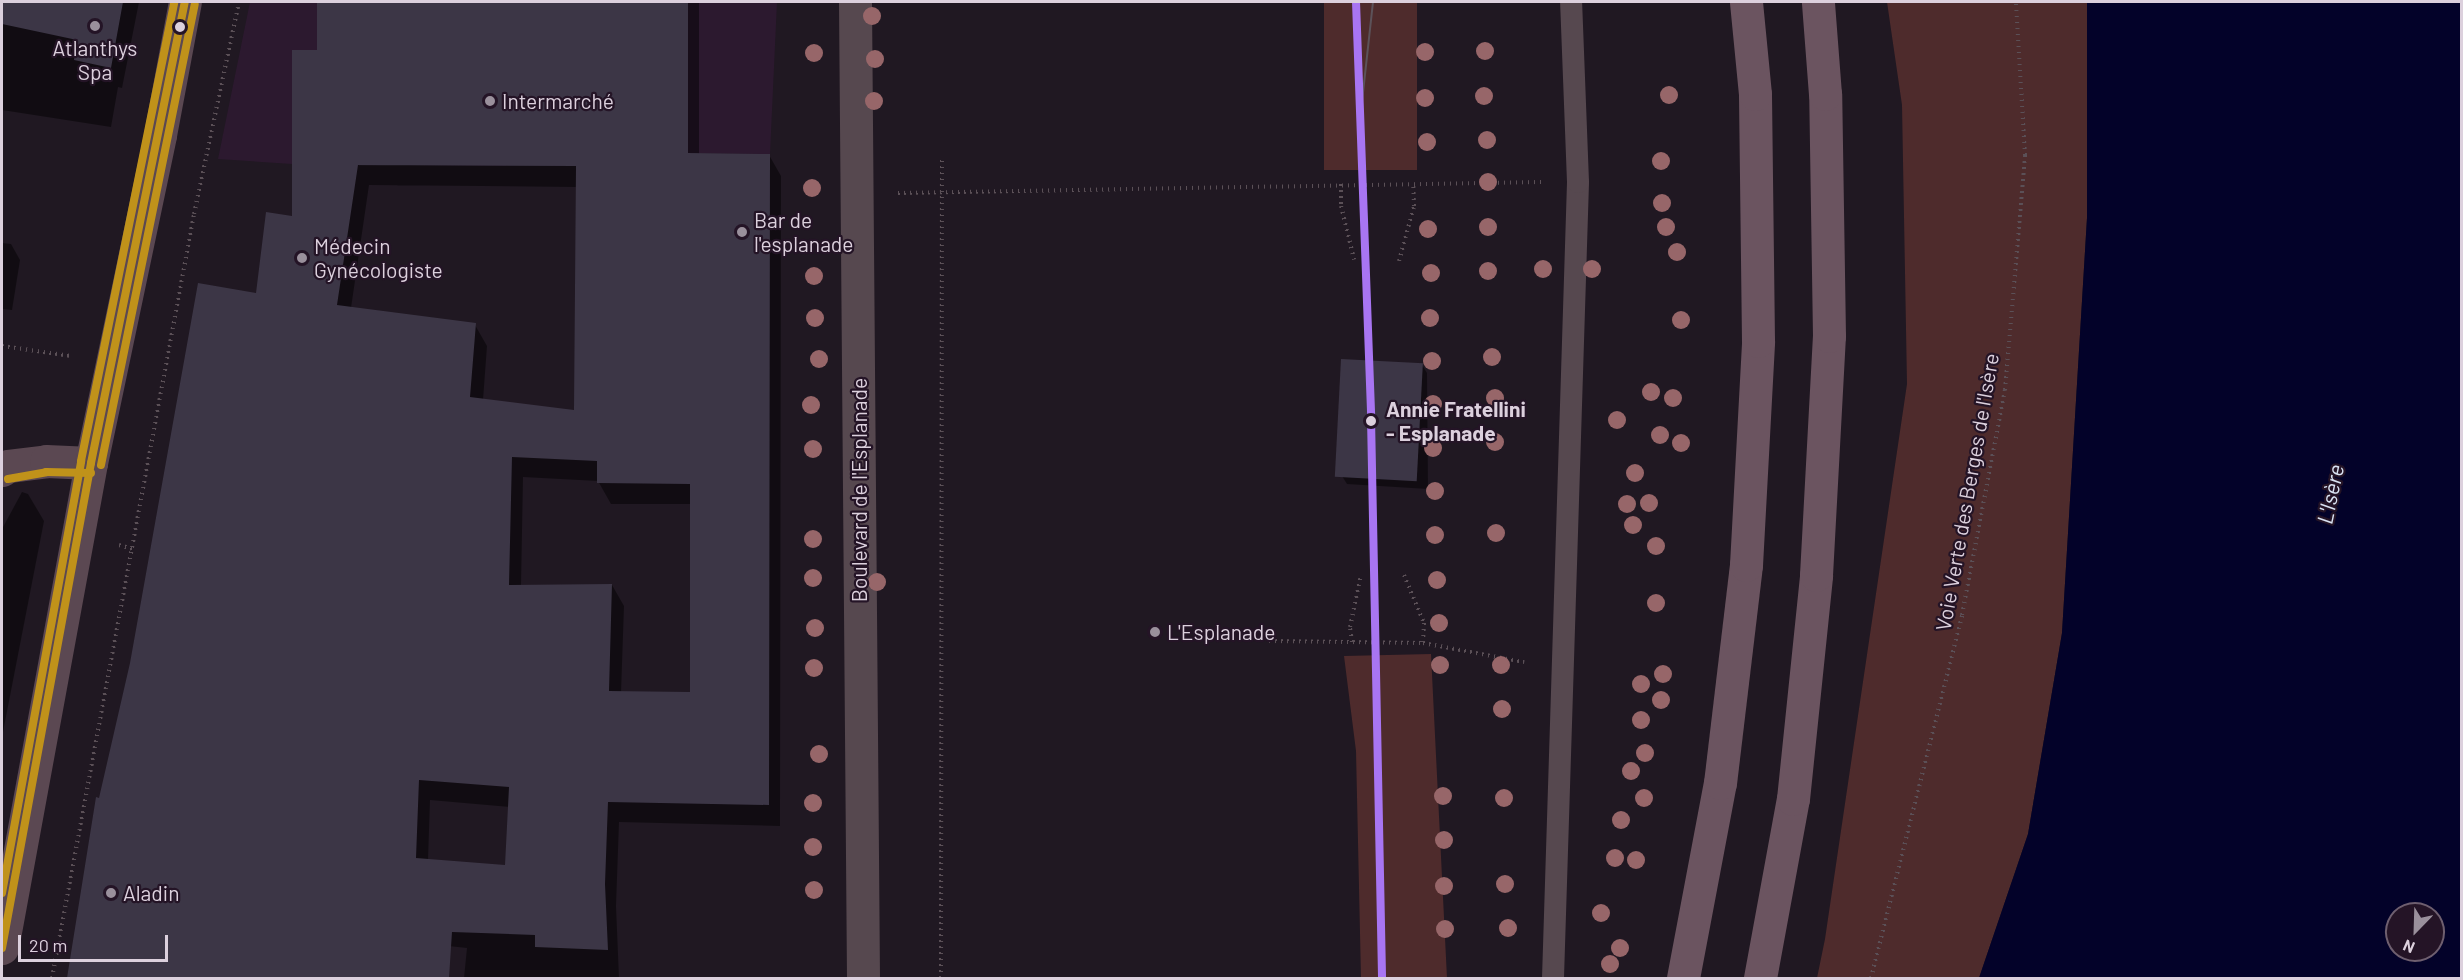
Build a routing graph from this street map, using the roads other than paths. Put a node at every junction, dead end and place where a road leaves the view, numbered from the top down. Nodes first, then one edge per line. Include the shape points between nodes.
1 (185, 2) edge
2 (855, 2) edge
3 (1571, 2) edge
4 (1746, 2) edge
5 (1818, 2) edge
6 (91, 463) junction
7 (2, 470) edge
8 (2, 948) edge
9 (863, 978) edge
10 (1553, 978) edge
11 (1683, 978) edge
12 (1760, 978) edge

1 - 6 street
2 - 9 street, Boulevard de l'Esplanade
3 - 10 lane via 1578,182
4 - 11 highway via 1755,94 1758,341 1746,565 1720,783
5 - 12 highway via 1825,94 1829,336 1816,575 1793,799
6 - 7 street via 46,461
6 - 8 street

